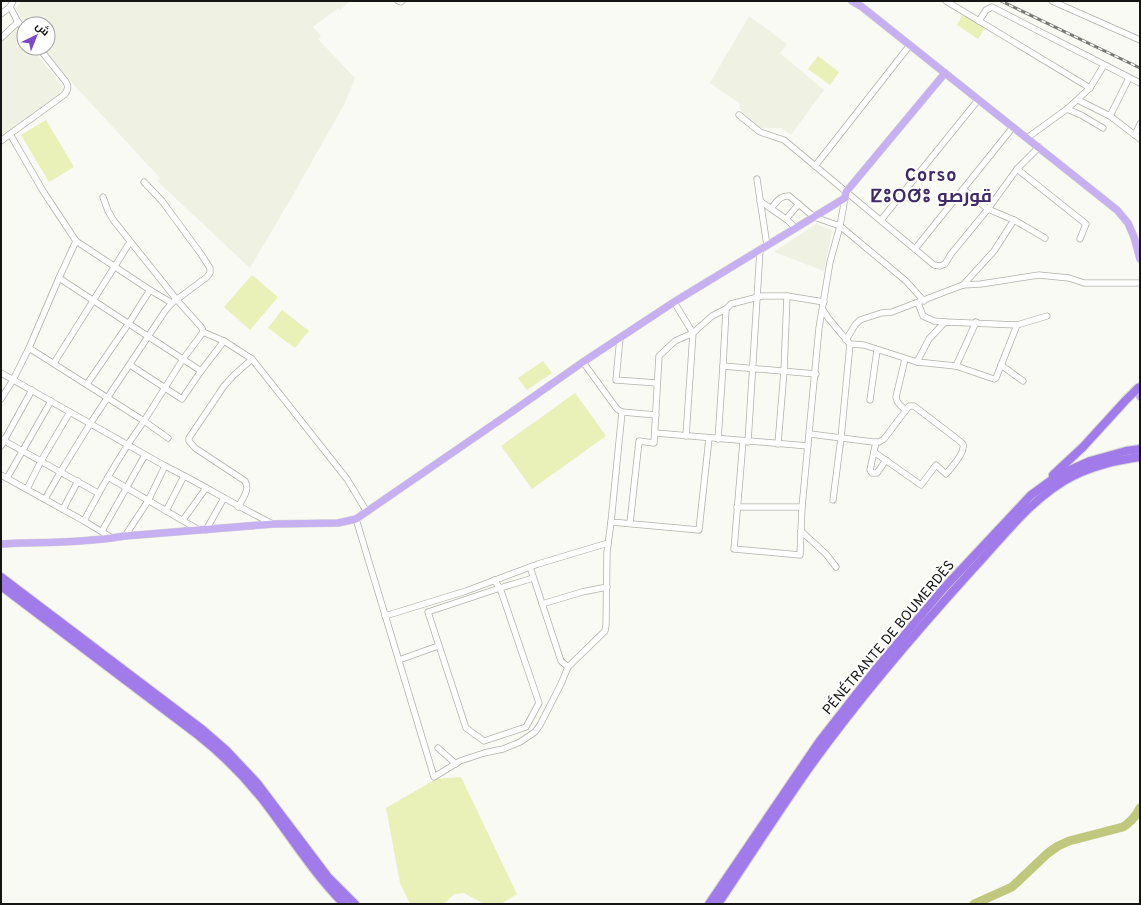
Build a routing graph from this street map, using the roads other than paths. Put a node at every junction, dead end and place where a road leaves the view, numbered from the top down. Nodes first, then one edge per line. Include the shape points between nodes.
1 (13, 1) edge
2 (398, 1) edge
3 (402, 1) edge
4 (852, 1) edge
5 (946, 1) edge
6 (1052, 1) edge
7 (10, 7) junction
8 (1, 14) edge
9 (16, 18) edge
10 (979, 20) junction
11 (16, 24) edge
12 (1, 38) edge
13 (1140, 40) edge
14 (910, 45) junction
15 (45, 56) edge
16 (1104, 65) junction
17 (945, 74) junction
18 (1129, 78) junction
19 (1140, 83) edge
20 (1090, 88) junction
21 (978, 100) junction
22 (1078, 100) junction
23 (1067, 109) junction
24 (739, 115) dead end
25 (1110, 116) junction
26 (1140, 124) edge
27 (1013, 127) junction
28 (1103, 128) dead end
29 (10, 134) junction
30 (1137, 137) edge
31 (1027, 138) junction
32 (1, 141) edge
33 (1039, 148) junction
34 (815, 166) junction
35 (1017, 169) junction
36 (757, 179) dead end
37 (144, 182) dead end
38 (963, 189) junction
39 (846, 195) junction
40 (102, 197) dead end
41 (760, 200) junction
42 (799, 204) junction
43 (771, 208) junction
44 (988, 209) junction
45 (814, 217) junction
46 (786, 219) junction
47 (881, 220) junction
48 (1014, 220) junction
49 (840, 226) junction
50 (796, 228) junction
51 (1045, 238) dead end
52 (1080, 239) dead end
53 (76, 241) junction
54 (130, 242) junction
55 (767, 246) junction
56 (915, 249) junction
57 (760, 250) junction
58 (1140, 259) edge
59 (114, 266) junction
60 (59, 278) junction
61 (1140, 283) edge
62 (962, 285) junction
63 (150, 290) junction
64 (787, 296) junction
65 (758, 297) junction
66 (94, 301) junction
67 (174, 302) junction
68 (674, 302) junction
69 (824, 302) junction
70 (921, 302) junction
71 (726, 309) junction
72 (823, 310) junction
73 (1047, 316) dead end
74 (945, 322) junction
75 (976, 322) junction
76 (130, 323) junction
77 (1017, 325) junction
78 (203, 332) junction
79 (693, 333) junction
80 (149, 336) junction
81 (620, 338) junction
82 (224, 341) junction
83 (848, 342) junction
84 (29, 348) junction
85 (877, 350) junction
86 (184, 359) junction
87 (252, 359) junction
88 (906, 359) junction
89 (583, 362) junction
90 (917, 362) junction
91 (54, 363) junction
92 (130, 366) junction
93 (723, 366) junction
94 (956, 366) junction
95 (1001, 366) junction
96 (753, 368) junction
97 (202, 371) junction
98 (784, 371) junction
99 (1, 373) edge
100 (816, 374) junction
101 (13, 380) junction
102 (1023, 381) dead end
103 (657, 383) junction
104 (87, 384) junction
105 (165, 388) junction
106 (32, 390) junction
107 (1139, 390) edge
108 (1, 399) edge
109 (108, 399) junction
110 (870, 400) dead end
111 (51, 401) junction
112 (906, 410) junction
113 (70, 412) junction
114 (622, 412) junction
115 (656, 415) junction
116 (144, 421) junction
117 (90, 424) junction
118 (655, 433) junction
119 (810, 434) junction
120 (686, 436) junction
121 (168, 438) dead end
122 (709, 438) junction
123 (841, 438) junction
124 (718, 439) junction
125 (2, 441) edge
126 (745, 441) junction
127 (876, 442) junction
128 (778, 444) junction
129 (127, 445) junction
130 (808, 446) junction
131 (1140, 449) edge
132 (23, 452) junction
133 (874, 452) junction
134 (146, 455) junction
135 (1140, 457) edge
136 (886, 460) junction
137 (1140, 460) edge
138 (41, 461) junction
139 (165, 466) junction
140 (1095, 467) junction
141 (61, 471) junction
142 (1, 475) edge
143 (184, 476) junction
144 (108, 477) junction
145 (7, 478) junction
146 (78, 481) junction
147 (126, 488) junction
148 (206, 488) junction
149 (27, 489) junction
150 (98, 493) junction
151 (1031, 495) junction
152 (224, 498) junction
153 (45, 499) junction
154 (833, 500) dead end
155 (148, 501) junction
156 (238, 507) junction
157 (737, 507) junction
158 (802, 507) junction
159 (63, 509) junction
160 (166, 511) junction
161 (367, 512) junction
162 (356, 519) junction
163 (183, 520) junction
164 (84, 521) junction
165 (611, 522) junction
166 (273, 524) junction
167 (630, 524) junction
168 (202, 530) junction
169 (102, 531) junction
170 (801, 531) junction
171 (125, 536) junction
172 (112, 538) junction
173 (608, 543) junction
174 (1, 544) edge
175 (530, 567) junction
176 (836, 567) dead end
177 (1, 577) edge
178 (530, 579) dead end
179 (494, 580) junction
180 (1, 586) edge
181 (607, 586) junction
182 (500, 588) junction
183 (424, 604) junction
184 (542, 604) junction
185 (428, 612) junction
186 (385, 616) junction
187 (438, 646) junction
188 (399, 660) junction
189 (568, 667) junction
190 (438, 748) dead end
191 (456, 764) junction
192 (736, 877) junction
193 (344, 904) edge
194 (355, 904) edge
195 (709, 904) edge
196 (718, 904) edge
197 (723, 904) edge

1 - 7 street
2 - 3 street
4 - 14 main road
5 - 10 street
6 - 13 street
7 - 8 street
7 - 9 street
10 - 16 street via 986,10 992,7
10 - 20 street
11 - 12 street
14 - 17 main road
14 - 34 street
15 - 29 street via 64,79 68,90
16 - 18 street
16 - 20 street
17 - 21 main road
17 - 39 main road
18 - 19 street
18 - 25 street
20 - 22 street
21 - 27 main road
21 - 47 street
22 - 23 street
22 - 25 street
23 - 28 street
23 - 31 street
24 - 34 street via 760,132 784,140
25 - 30 street
26 - 30 street
27 - 31 main road
27 - 38 street
29 - 32 street
29 - 53 street
31 - 33 main road
33 - 35 street
33 - 58 main road via 1117,210 1128,223
34 - 39 street
35 - 44 street
35 - 52 street via 1086,224
36 - 41 street
37 - 67 street via 162,201 211,270 207,277
38 - 44 street
38 - 56 street
39 - 45 main road
39 - 47 street
39 - 49 street
40 - 54 street via 110,216
41 - 43 street
41 - 55 street
42 - 43 street via 785,196
42 - 45 street
42 - 46 street
43 - 46 street
44 - 48 street
44 - 56 street via 944,264 934,264
45 - 49 street
45 - 50 main road
46 - 50 street
47 - 56 street
48 - 51 street
48 - 62 street via 994,251
49 - 69 street via 830,262
49 - 70 street via 906,281
50 - 55 main road
53 - 59 street
53 - 60 street
54 - 59 street
54 - 67 street
55 - 57 main road
57 - 65 street
57 - 68 main road
59 - 63 street
59 - 66 street
60 - 66 street
60 - 84 street
61 - 62 street via 1084,283 1069,278 1039,275
62 - 70 street
63 - 67 street
63 - 76 street
64 - 65 street
64 - 69 street
64 - 98 street
65 - 71 street via 731,304
65 - 96 street
66 - 76 street
66 - 91 street
67 - 78 street via 199,323
67 - 80 street
68 - 79 street
68 - 81 main road
69 - 72 street
70 - 74 street via 923,316
70 - 83 street via 860,320
71 - 79 street via 712,316
71 - 93 street
72 - 83 street
72 - 100 street via 819,328
73 - 77 street
74 - 75 street
74 - 90 street via 929,339
75 - 77 street
75 - 94 street
76 - 80 street
76 - 104 street
77 - 95 street
78 - 82 street
78 - 86 street
79 - 103 street via 675,341 659,356
79 - 120 street
80 - 86 street
80 - 92 street
81 - 89 main road
81 - 103 street via 616,380
82 - 87 street
82 - 97 street
83 - 85 street
83 - 123 street
84 - 91 street
84 - 101 street
85 - 88 street
85 - 110 street
86 - 97 street
86 - 105 street
87 - 156 street via 224,386 189,438 195,448 245,480 247,490
87 - 161 street via 347,479
88 - 90 street
88 - 112 street via 896,401
89 - 114 street via 614,407
89 - 161 main road
90 - 94 street
91 - 104 street
92 - 105 street
92 - 109 street
93 - 96 street
93 - 124 street
94 - 95 street via 994,379
95 - 102 street
96 - 98 street
96 - 126 street
97 - 105 street via 182,399
98 - 100 street
98 - 128 street
99 - 101 street
100 - 119 street
101 - 106 street
101 - 108 street
103 - 115 street
104 - 109 street
105 - 116 street
106 - 111 street
106 - 125 street
107 - 151 highway
109 - 116 street
109 - 117 street
111 - 113 street
111 - 132 street
112 - 127 street via 884,439
112 - 136 street via 909,406 914,406 961,442 964,448 946,474 936,466 920,485
113 - 117 street
113 - 138 street
114 - 115 street
114 - 165 street
115 - 118 street
116 - 121 street
116 - 129 street
117 - 129 street
117 - 141 street
118 - 120 street
118 - 167 street via 654,443 639,441
119 - 123 street
119 - 130 street
120 - 122 street
122 - 124 street
122 - 167 street via 699,530
123 - 127 street
123 - 154 street
124 - 126 street
125 - 132 street
126 - 128 street
126 - 157 street
127 - 133 street
128 - 130 street
129 - 134 street
129 - 144 street
130 - 158 street
131 - 151 highway, PÉNÉTRANTE DE BOUMERDÈS via 1090,461 1053,479
132 - 138 street
132 - 145 street
133 - 136 street
133 - 136 street via 870,470 872,473 876,473
134 - 139 street
134 - 147 street
135 - 140 highway, PÉNÉTRANTE DE BOUMERDÈS
137 - 140 highway
138 - 141 street
138 - 149 street
139 - 143 street
139 - 155 street
140 - 192 highway, PÉNÉTRANTE DE BOUMERDÈS via 1074,476 1036,503 921,626 809,768
141 - 146 street
141 - 153 street
142 - 145 street
143 - 148 street
143 - 160 street
144 - 147 street
144 - 150 street
145 - 149 street
146 - 150 street
146 - 159 street
147 - 155 street
147 - 169 street
148 - 152 street
148 - 163 street
149 - 153 street
150 - 164 street
151 - 195 highway, PÉNÉTRANTE DE BOUMERDÈS via 943,589 876,669 819,742
152 - 156 street
152 - 168 street
153 - 159 street
155 - 160 street
155 - 171 street
156 - 166 street
157 - 158 street
157 - 170 street via 734,549 800,555
158 - 170 street
159 - 164 street
160 - 163 street
161 - 162 main road
162 - 166 main road via 338,523
162 - 186 street
163 - 168 street
164 - 169 street
165 - 167 street
165 - 173 street
166 - 168 main road
168 - 171 main road
169 - 172 street
170 - 176 street
171 - 172 main road
172 - 174 main road
173 - 175 street
173 - 181 street
175 - 179 street
175 - 184 street
177 - 194 highway via 226,750 257,783 328,877
178 - 182 street
179 - 182 street
179 - 183 street
180 - 193 highway via 198,735 224,758 263,800 323,882
181 - 184 street
181 - 189 street via 605,631
182 - 185 street
182 - 187 street via 539,703 526,727 484,741 466,728
183 - 185 street
183 - 186 street
184 - 189 street via 561,661
185 - 187 street
186 - 188 street
187 - 188 street
188 - 191 street via 434,777
189 - 191 street via 535,732 503,749
190 - 191 street
192 - 196 highway, PÉNÉTRANTE DE BOUMERDÈS
192 - 197 highway via 732,890

